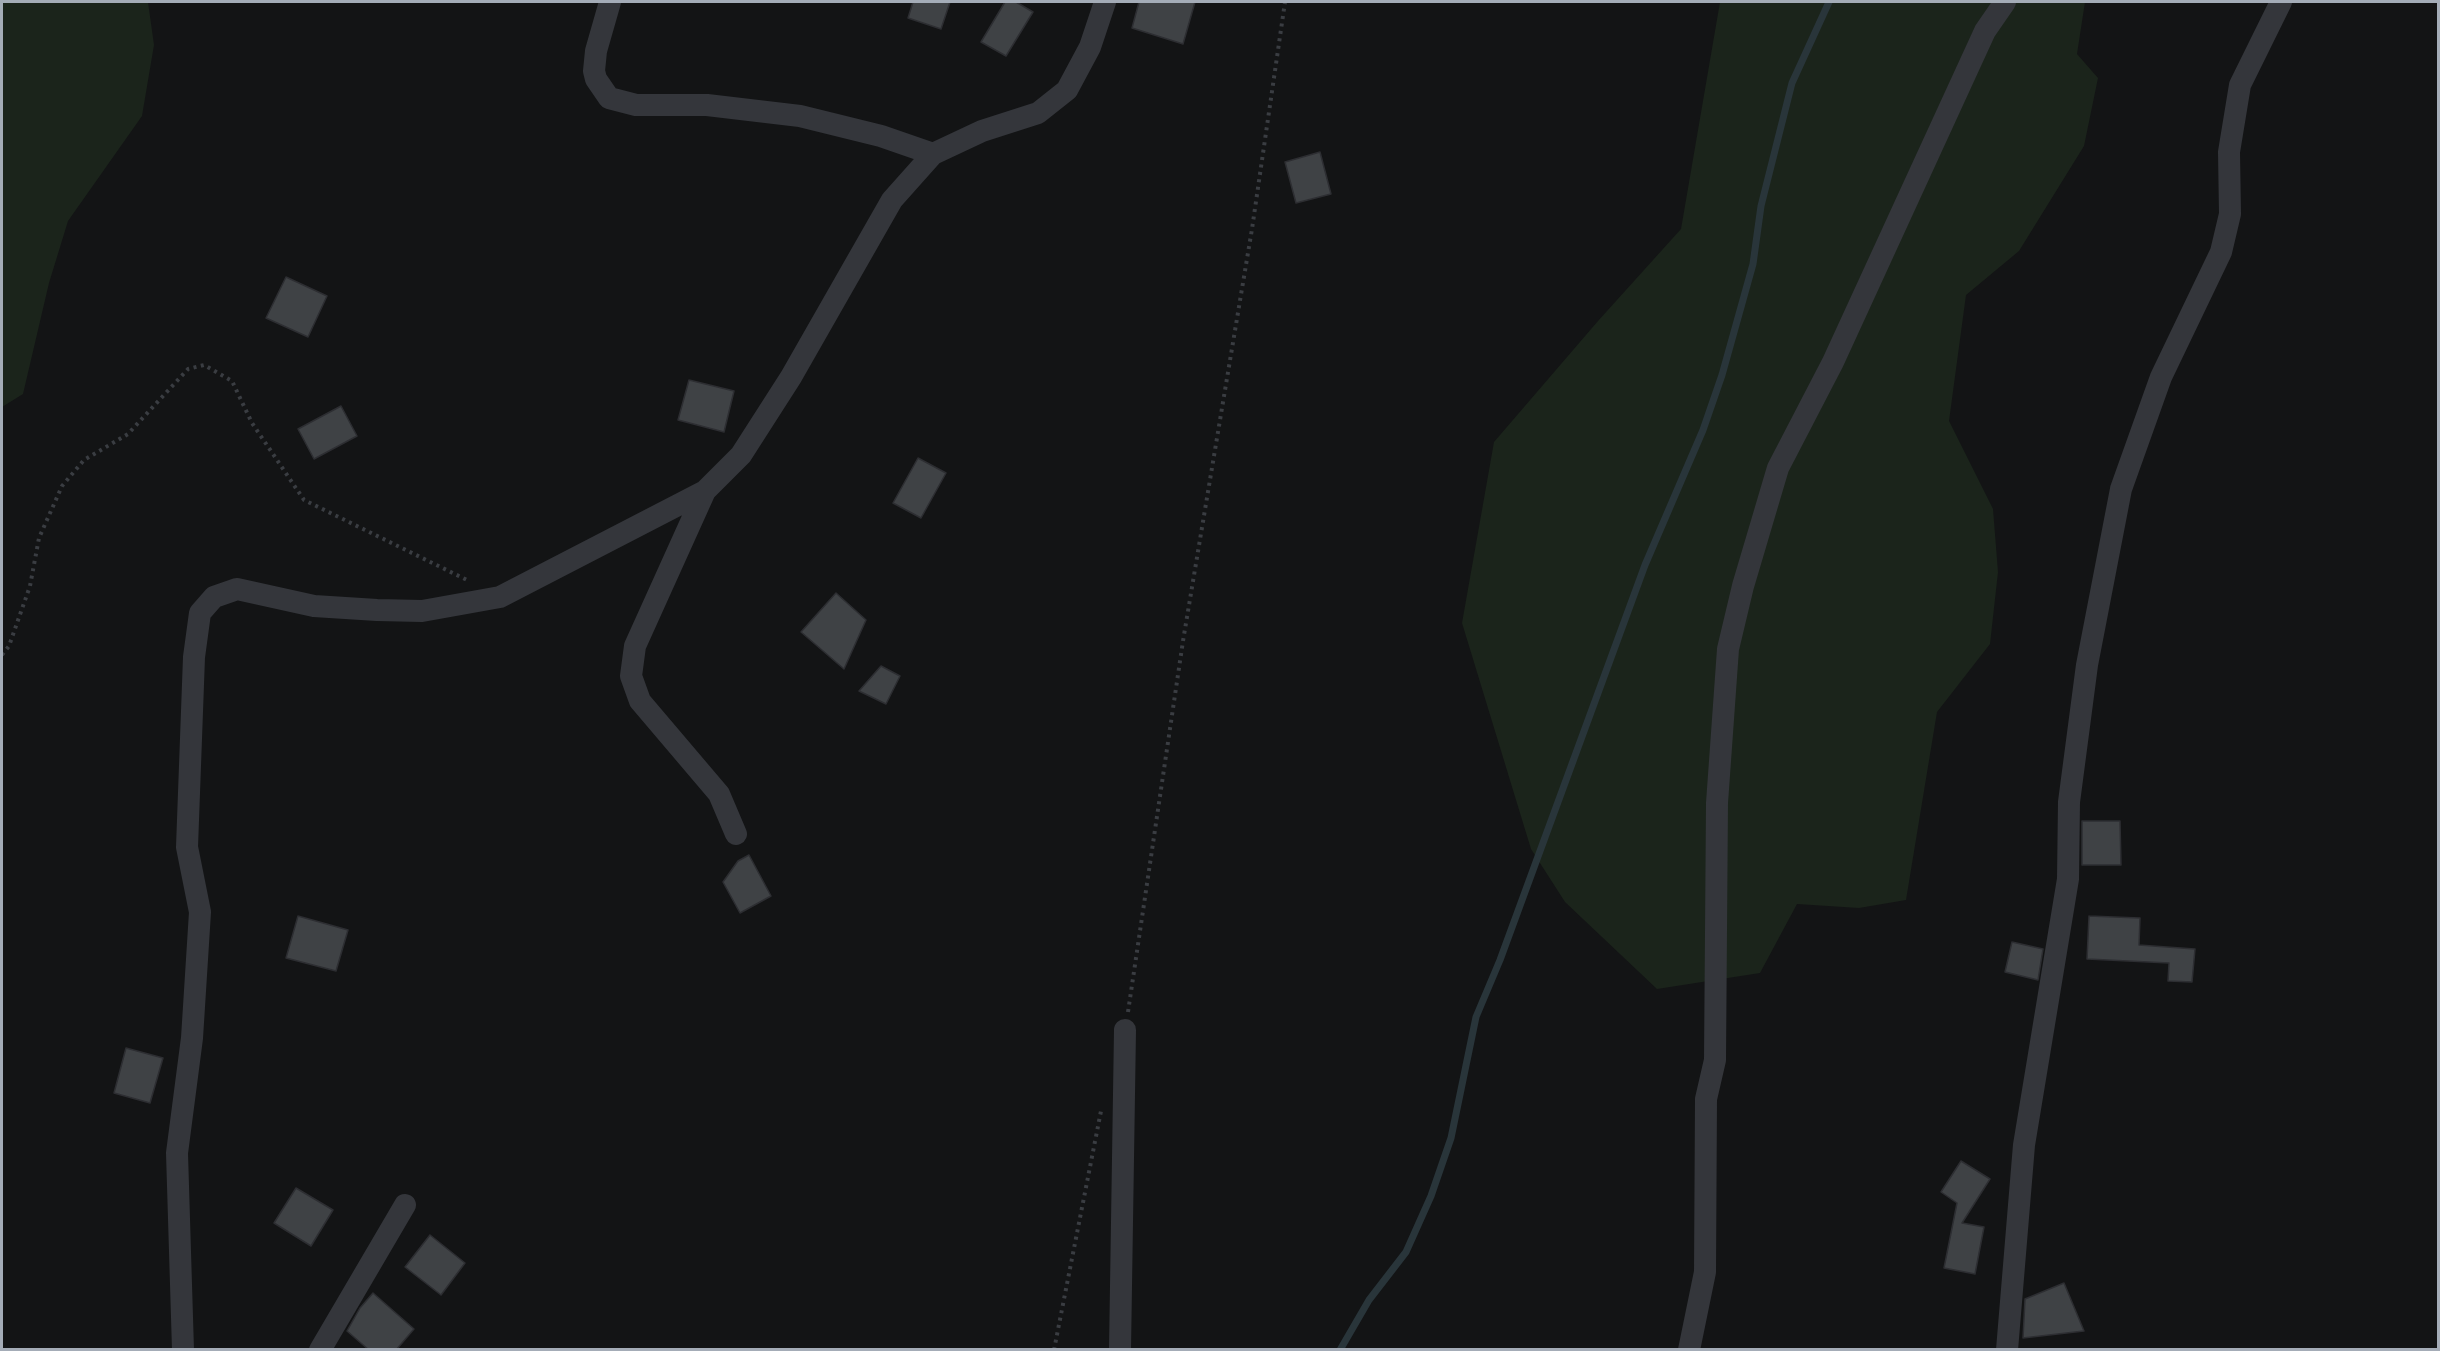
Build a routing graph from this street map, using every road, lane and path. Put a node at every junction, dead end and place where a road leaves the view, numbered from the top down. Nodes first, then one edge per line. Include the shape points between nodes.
1 (610, 2) edge
2 (1105, 2) edge
3 (1285, 2) edge
4 (2005, 2) edge
5 (2281, 2) edge
6 (933, 154) junction
7 (705, 491) junction
8 (469, 581) dead end
9 (2, 655) edge
10 (736, 834) dead end
11 (1125, 1030) joint
12 (1103, 1105) dead end
13 (405, 1205) dead end
14 (183, 1350) edge
15 (320, 1350) edge
16 (1054, 1350) edge
17 (1120, 1350) edge
18 (1689, 1350) edge
19 (2007, 1350) edge

1 - 6 street via 594,70 609,98 636,105 707,105 800,116 881,136
2 - 6 street via 1090,47 1067,90 1038,113 982,130
3 - 11 path
4 - 18 street via 1985,30 1833,362 1778,468 1728,649 1716,803 1715,1060 1706,1099 1705,1272
5 - 19 street via 2240,85 2229,152 2230,214 2221,252 2161,377 2121,489 2087,665 2069,802 2067,879 2024,1145
6 - 7 street via 892,200 791,377 741,455
7 - 10 street via 635,646 631,676 640,701 719,794
7 - 14 street via 500,597 422,610 377,610 314,606 237,589 214,597 201,613 194,657 188,847 200,912 192,1038 177,1153
8 - 9 path via 304,500 252,423 232,381 204,365 188,369 128,434 84,460 62,486 39,538 30,586 9,646
11 - 17 street
12 - 16 path
13 - 15 street

